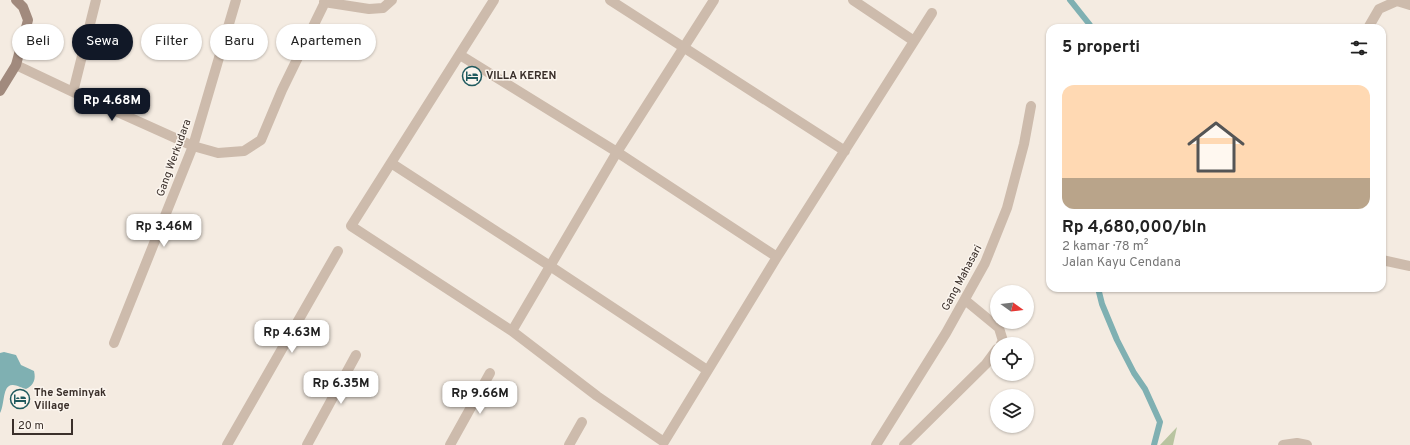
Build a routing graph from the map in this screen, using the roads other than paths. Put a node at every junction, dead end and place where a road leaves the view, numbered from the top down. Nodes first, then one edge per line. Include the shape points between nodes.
1 (16, 0) edge
2 (96, 0) edge
3 (236, 0) edge
4 (392, 0) edge
5 (494, 0) edge
6 (610, 0) edge
7 (714, 0) edge
8 (852, 0) edge
9 (1397, 0) edge
10 (325, 1) edge
11 (1410, 4) edge
12 (932, 13) dead end
13 (1370, 24) edge
14 (914, 41) junction
15 (684, 47) junction
16 (460, 55) junction
17 (16, 65) junction
18 (1, 87) edge
19 (73, 92) junction
20 (1031, 106) dead end
21 (193, 146) junction
22 (845, 151) junction
23 (616, 152) junction
24 (391, 163) junction
25 (338, 251) dead end
26 (777, 257) junction
27 (1386, 261) edge
28 (550, 266) junction
29 (1410, 266) edge
30 (965, 300) junction
31 (512, 330) junction
32 (1002, 337) edge
33 (114, 343) dead end
34 (356, 355) dead end
35 (990, 359) edge
36 (707, 370) junction
37 (490, 373) dead end
38 (582, 422) dead end
39 (227, 445) edge
40 (307, 445) edge
41 (450, 445) edge
42 (569, 445) edge
43 (876, 445) edge
44 (904, 445) edge
45 (1283, 445) edge
46 (1307, 445) edge

1 - 17 street via 23,7 28,20
2 - 19 street
3 - 21 street, Gang Werkudara
4 - 10 street via 383,8 369,9
5 - 16 street
6 - 15 street
7 - 15 street
8 - 14 street
9 - 11 street
9 - 13 street via 1379,9
10 - 21 street via 261,140 244,151 218,153
12 - 14 street
14 - 22 street
15 - 22 street
15 - 23 street
16 - 23 street
16 - 24 street
17 - 18 street
17 - 19 street
19 - 21 street
20 - 30 street, Gang Mahasari via 1008,208 986,263
21 - 33 street, Gang Werkudara
22 - 26 street
23 - 26 street
23 - 28 street
24 - 28 street
24 - 31 street via 351,226
25 - 39 street
26 - 36 street
27 - 29 street
28 - 31 street
28 - 36 street
30 - 32 street via 999,328
30 - 43 street, Gang Mahasari
31 - 36 street via 597,396 664,442
34 - 40 street
35 - 44 street
37 - 41 street
38 - 42 street
45 - 46 street

